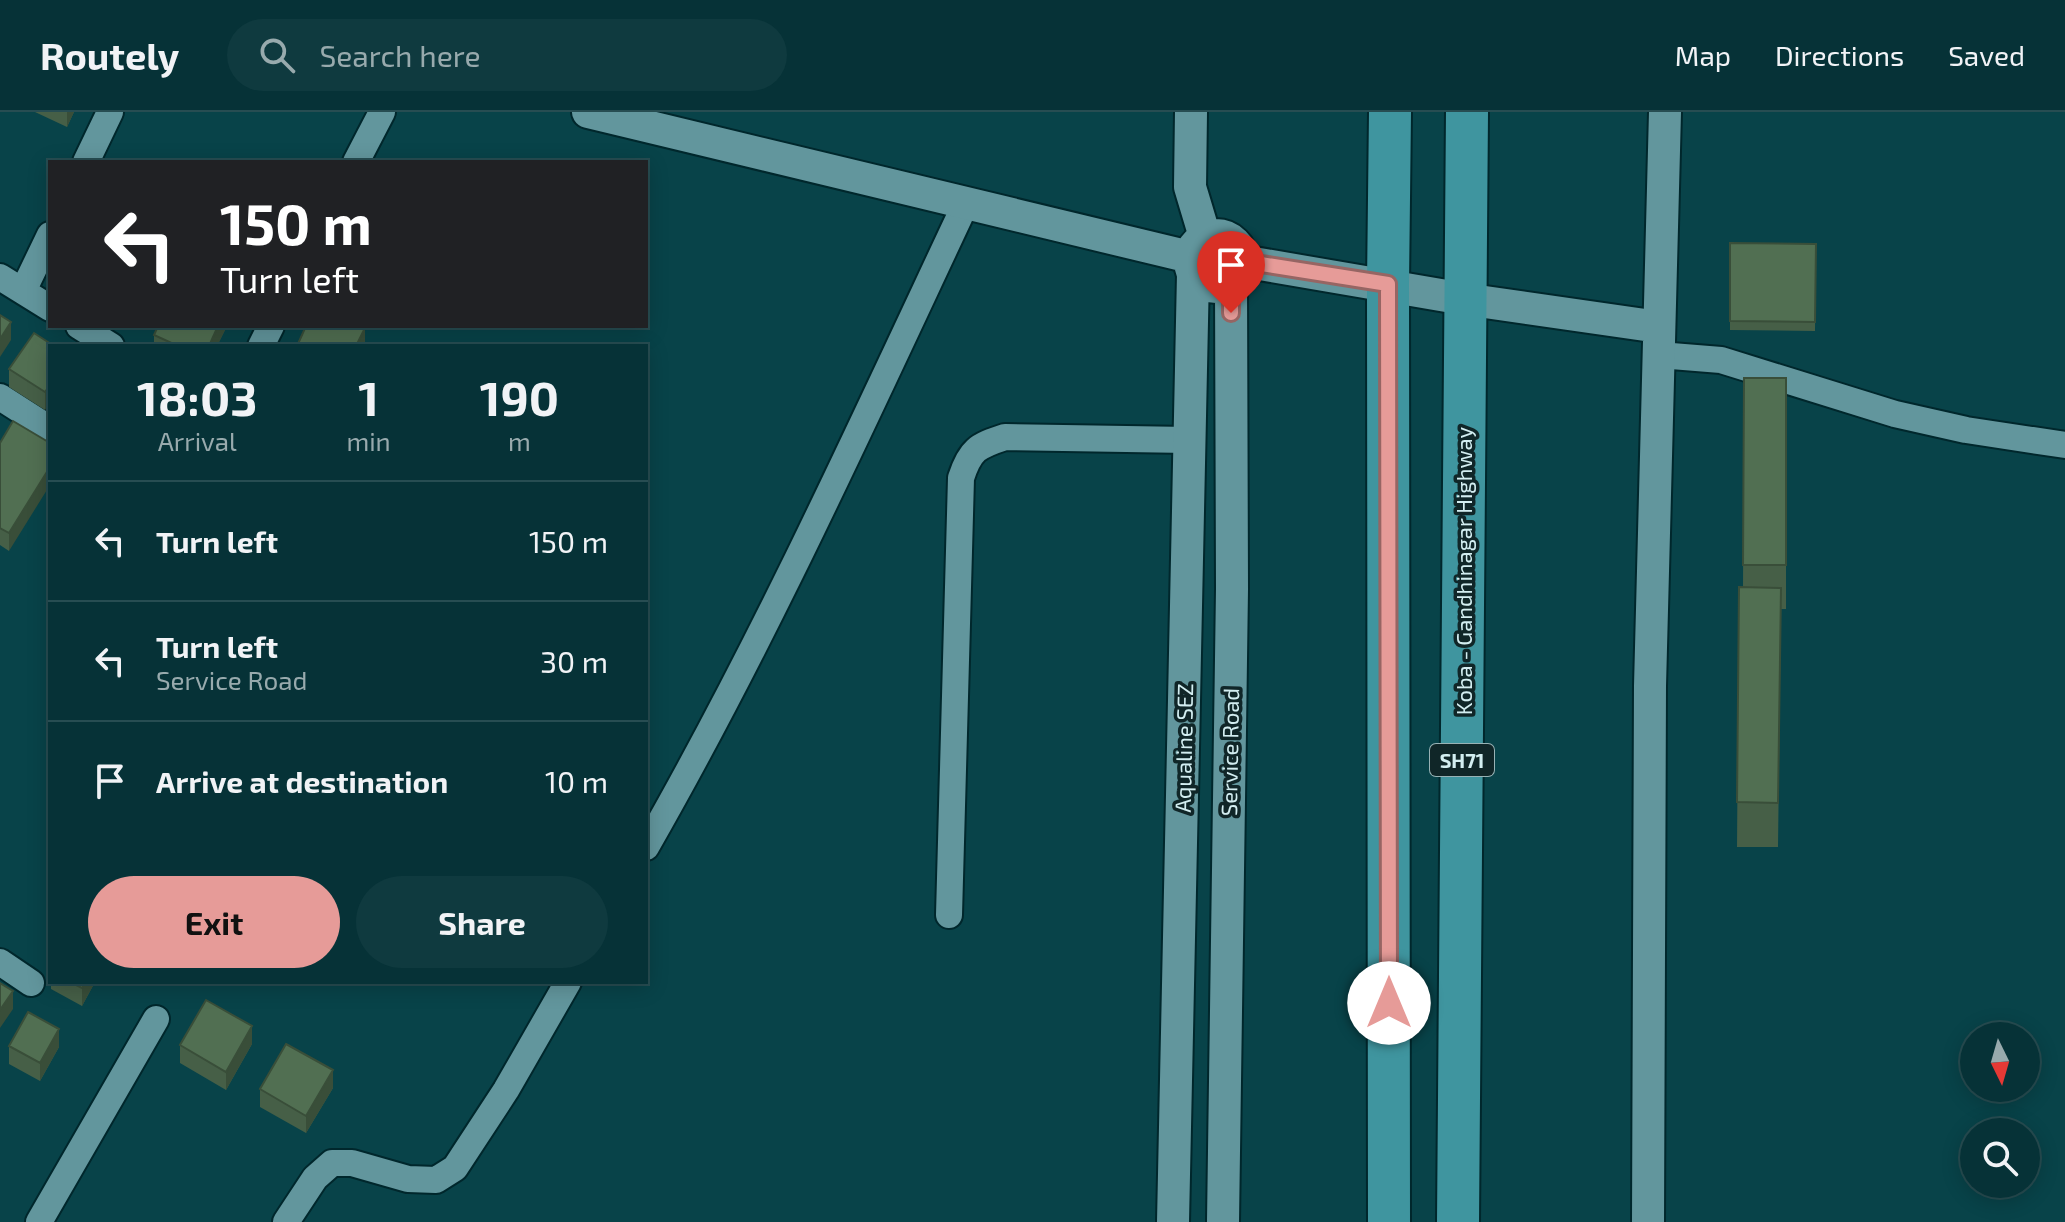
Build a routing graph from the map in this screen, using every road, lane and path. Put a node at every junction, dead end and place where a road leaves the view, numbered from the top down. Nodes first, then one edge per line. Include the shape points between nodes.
1 (110, 112) edge
2 (382, 112) edge
3 (588, 112) edge
4 (1191, 112) edge
5 (1390, 112) edge
6 (1467, 112) edge
7 (1665, 112) edge
8 (87, 160) edge
9 (357, 160) edge
10 (966, 203) junction
11 (48, 239) edge
12 (1196, 256) junction
13 (1237, 272) junction
14 (0, 277) edge
15 (1388, 284) junction
16 (23, 291) junction
17 (1464, 299) junction
18 (48, 307) edge
19 (82, 328) edge
20 (1659, 341) junction
21 (108, 344) edge
22 (0, 397) edge
23 (48, 428) edge
24 (1189, 440) junction
25 (2065, 445) edge
26 (648, 844) edge
27 (949, 915) dead end
28 (0, 962) edge
29 (31, 983) dead end
30 (567, 984) edge
31 (156, 1019) dead end
32 (39, 1222) edge
33 (286, 1222) edge
34 (1173, 1222) edge
35 (1223, 1222) edge
36 (1389, 1222) edge
37 (1458, 1222) edge
38 (1648, 1222) edge

1 - 8 street
2 - 9 street
3 - 10 street
4 - 12 street, Aqualine SEZ
5 - 15 main road
6 - 17 main road, Koba - Gandhinagar Highway / SH71
7 - 20 street
10 - 12 street
10 - 26 street via 824,503 689,773
11 - 16 street
12 - 13 street via 1206,285 1215,287
12 - 13 street via 1222,236 1230,239 1241,252
12 - 24 street, Aqualine SEZ
13 - 15 street
13 - 35 street, Service Road
14 - 16 street
15 - 17 street
15 - 36 main road
16 - 18 street
17 - 20 street
17 - 37 main road, Koba - Gandhinagar Highway / SH71
19 - 21 street
20 - 25 street via 1895,414
20 - 38 street via 1650,686
22 - 23 street
24 - 27 street via 1005,437 967,458 961,478
24 - 34 street, Aqualine SEZ
28 - 29 street
30 - 33 street via 455,1168 436,1180 408,1179 352,1163 332,1163 315,1178
31 - 32 street

